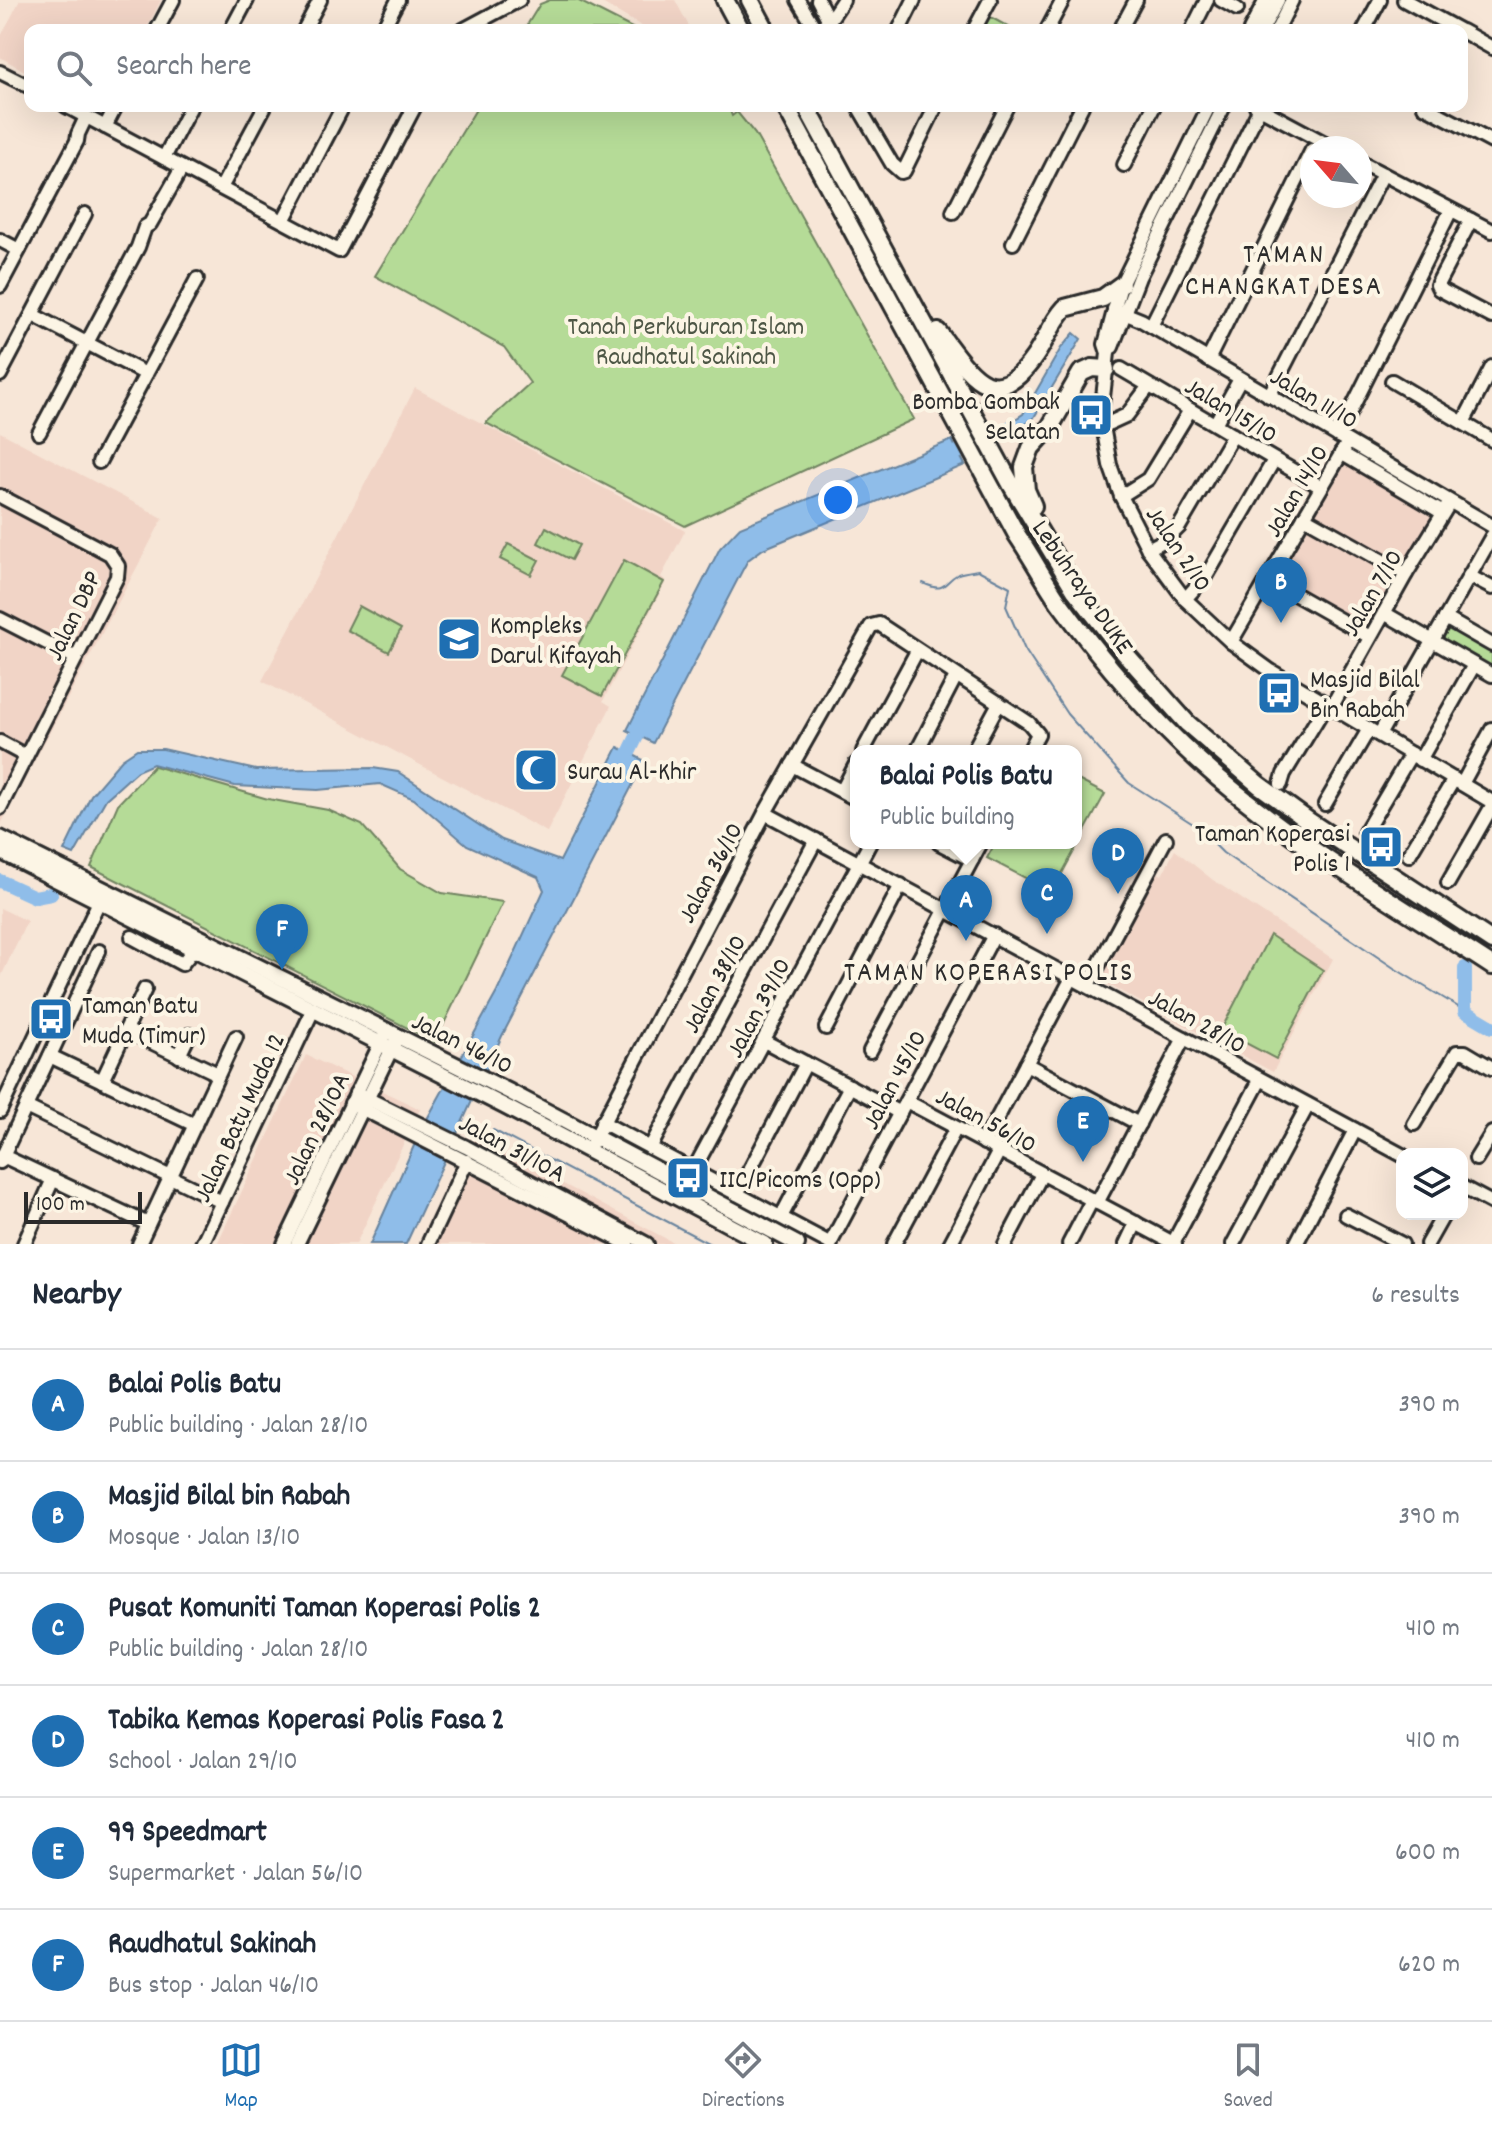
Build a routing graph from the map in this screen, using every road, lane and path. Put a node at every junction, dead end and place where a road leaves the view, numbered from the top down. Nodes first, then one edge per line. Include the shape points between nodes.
1 (173, 0) edge
2 (247, 0) edge
3 (320, 0) edge
4 (398, 0) edge
5 (519, 0) edge
6 (725, 0) edge
7 (750, 0) edge
8 (798, 0) edge
9 (818, 0) edge
10 (843, 0) edge
11 (914, 0) edge
12 (990, 0) edge
13 (1063, 0) edge
14 (1136, 0) edge
15 (1207, 0) edge
16 (1221, 0) edge
17 (1266, 0) edge
18 (1278, 0) edge
19 (1292, 0) edge
20 (1380, 0) edge
21 (1404, 0) edge
22 (1237, 9) dead end
23 (829, 21) junction
24 (160, 24) edge
25 (234, 24) edge
26 (307, 24) edge
27 (385, 24) edge
28 (474, 24) edge
29 (738, 24) edge
30 (763, 24) edge
31 (812, 24) edge
32 (825, 24) edge
33 (902, 24) edge
34 (977, 24) edge
35 (1050, 24) edge
36 (1123, 24) edge
37 (1195, 24) edge
38 (1267, 24) edge
39 (1268, 24) edge
40 (1270, 24) edge
41 (1367, 24) edge
42 (1448, 24) edge
43 (1468, 35) edge
44 (1492, 48) edge
45 (0, 72) edge
46 (24, 84) edge
47 (78, 112) edge
48 (113, 112) edge
49 (188, 112) edge
50 (262, 112) edge
51 (340, 112) edge
52 (412, 112) edge
53 (788, 112) edge
54 (812, 112) edge
55 (862, 112) edge
56 (933, 112) edge
57 (1004, 112) edge
58 (1079, 112) edge
59 (1151, 112) edge
60 (1206, 112) edge
61 (1221, 112) edge
62 (1255, 112) edge
63 (1265, 112) edge
64 (1435, 112) edge
65 (89, 118) junction
66 (105, 127) junction
67 (1300, 136) edge
68 (1492, 142) edge
69 (164, 158) junction
70 (1124, 165) dead end
71 (182, 168) junction
72 (1372, 168) edge
73 (1300, 174) edge
74 (1383, 174) junction
75 (221, 188) junction
76 (1453, 211) junction
77 (953, 212) dead end
78 (85, 214) dead end
79 (1471, 220) junction
80 (283, 221) junction
81 (1492, 231) edge
82 (0, 240) edge
83 (1013, 243) dead end
84 (19, 250) junction
85 (197, 279) dead end
86 (0, 286) edge
87 (1127, 288) junction
88 (910, 296) junction
89 (1092, 302) junction
90 (1118, 311) junction
91 (33, 315) junction
92 (1492, 317) edge
93 (1146, 323) junction
94 (1117, 332) junction
95 (86, 343) junction
96 (1208, 360) junction
97 (1111, 364) junction
98 (1492, 367) edge
99 (146, 374) junction
100 (0, 375) edge
101 (1240, 379) junction
102 (1392, 381) dead end
103 (1149, 386) junction
104 (1269, 396) junction
105 (1190, 410) junction
106 (1463, 423) junction
107 (1215, 424) junction
108 (1103, 426) junction
109 (39, 433) dead end
110 (1233, 435) junction
111 (1492, 440) edge
112 (1342, 444) junction
113 (1274, 460) junction
114 (99, 462) dead end
115 (1321, 487) junction
116 (0, 496) edge
117 (1121, 496) junction
118 (1447, 508) junction
119 (1304, 517) junction
120 (1492, 526) edge
121 (1492, 536) edge
122 (1148, 549) junction
123 (1054, 554) junction
124 (1406, 574) junction
125 (1469, 576) junction
126 (1268, 579) junction
127 (1492, 588) edge
128 (1185, 599) junction
129 (1384, 613) junction
130 (1445, 618) junction
131 (0, 619) edge
132 (1370, 637) junction
133 (1433, 640) junction
134 (1231, 642) junction
135 (1492, 645) edge
136 (917, 651) junction
137 (76, 658) junction
138 (1474, 665) junction
139 (1492, 675) edge
140 (956, 676) junction
141 (999, 703) junction
142 (1330, 704) junction
143 (1492, 729) edge
144 (1374, 732) junction
145 (0, 742) edge
146 (866, 745) edge
147 (920, 745) edge
148 (976, 745) edge
149 (1032, 745) edge
150 (26, 756) junction
151 (1415, 757) junction
152 (792, 765) junction
153 (850, 776) edge
154 (1458, 781) junction
155 (1281, 784) dead end
156 (842, 791) junction
157 (850, 796) edge
158 (1325, 804) dead end
159 (1492, 804) edge
160 (0, 808) edge
161 (765, 813) junction
162 (1365, 832) dead end
163 (0, 838) edge
164 (1166, 839) dead end
165 (816, 840) junction
166 (867, 849) edge
167 (951, 849) edge
168 (978, 849) edge
169 (0, 851) edge
170 (1409, 855) dead end
171 (972, 860) junction
172 (860, 863) junction
173 (1448, 883) dead end
174 (901, 885) junction
175 (102, 895) junction
176 (946, 909) junction
177 (994, 935) junction
178 (132, 937) dead end
179 (1492, 941) edge
180 (194, 949) junction
181 (99, 951) dead end
182 (1492, 966) edge
183 (1073, 976) junction
184 (1088, 985) junction
185 (145, 989) dead end
186 (313, 1010) junction
187 (826, 1028) dead end
188 (126, 1030) junction
189 (189, 1035) dead end
190 (236, 1037) dead end
191 (1184, 1038) junction
192 (389, 1040) junction
193 (764, 1041) junction
194 (870, 1051) dead end
195 (50, 1056) junction
196 (179, 1056) junction
197 (806, 1063) junction
198 (1026, 1064) junction
199 (1492, 1068) edge
200 (218, 1074) junction
201 (1260, 1080) junction
202 (102, 1081) junction
203 (850, 1086) junction
204 (359, 1101) junction
205 (1308, 1105) junction
206 (903, 1107) junction
207 (2, 1108) edge
208 (24, 1110) junction
209 (602, 1122) junction
210 (1139, 1124) junction
211 (1414, 1124) dead end
212 (195, 1125) junction
213 (956, 1128) junction
214 (1355, 1130) junction
215 (1492, 1133) edge
216 (984, 1143) junction
217 (592, 1144) junction
218 (650, 1148) junction
219 (999, 1151) junction
220 (1396, 1152) edge
221 (464, 1155) junction
222 (2, 1159) edge
223 (1476, 1159) dead end
224 (693, 1171) junction
225 (1042, 1174) junction
226 (170, 1177) junction
227 (53, 1179) junction
228 (1468, 1190) edge
229 (737, 1194) junction
230 (1095, 1201) junction
231 (222, 1202) junction
232 (1492, 1203) edge
233 (1346, 1215) dead end
234 (781, 1217) junction
235 (1441, 1220) edge
236 (1136, 1223) junction
237 (148, 1224) junction
238 (622, 1240) edge
239 (1174, 1243) edge
240 (24, 1244) edge
241 (139, 1244) edge
242 (202, 1244) edge
243 (284, 1244) edge
244 (297, 1244) edge
245 (428, 1244) edge
246 (647, 1244) edge
247 (765, 1244) edge
248 (797, 1244) edge
249 (831, 1244) edge
250 (894, 1244) edge
251 (950, 1244) edge
252 (1005, 1244) edge
253 (1069, 1244) edge
254 (1126, 1244) edge
255 (1233, 1244) edge
256 (1296, 1244) edge
257 (1402, 1244) edge
258 (1427, 1244) edge

1 - 24 street
2 - 25 street
3 - 26 street
4 - 27 street
5 - 28 street
6 - 29 highway
7 - 30 highway
8 - 31 street
9 - 23 street
10 - 23 street
11 - 33 street
12 - 34 street
13 - 35 street
14 - 36 street
15 - 37 street
16 - 22 street
17 - 38 street
18 - 39 street
19 - 40 street
20 - 41 street
21 - 42 street
23 - 32 street
43 - 44 street
45 - 46 street
47 - 65 street
48 - 66 street
49 - 69 street
50 - 75 street
51 - 80 street
52 - 80 street via 339,251
53 - 182 highway, Lebuhraya DUKE via 982,472 1058,600 1107,664 1199,761 1299,839
54 - 88 highway, Lebuhraya DUKE
55 - 56 street via 898,171 904,171
57 - 77 street
58 - 83 street
59 - 70 street
60 - 87 street, Jalan 2/10
61 - 87 street, Jalan 2/10
62 - 93 street
63 - 67 street
64 - 68 street
65 - 66 street
65 - 84 street
66 - 69 street
69 - 71 street
71 - 75 street
71 - 95 street
72 - 74 street
73 - 96 street
74 - 76 street
74 - 104 street
75 - 80 street
76 - 79 street
76 - 112 street, Jalan 14/10
78 - 91 street
79 - 81 street
79 - 92 street via 1438,281 1439,289
82 - 84 street
84 - 86 street
85 - 99 street
87 - 89 highway
87 - 90 street, Jalan 2/10
87 - 93 street
88 - 89 highway via 971,374 991,386 1005,383 1026,367 1065,308
88 - 123 highway, Lebuhraya DUKE
89 - 90 highway
90 - 93 street, Jalan 11/10
90 - 94 street, Jalan 2/10
90 - 97 street, Jalan 2/10 via 1105,344
91 - 95 street
91 - 100 street
93 - 94 street
93 - 96 street, Jalan 11/10
94 - 97 street, Jalan 2/10
95 - 99 street
95 - 109 street
96 - 101 street, Jalan 11/10
97 - 103 street, Jalan 15/10
97 - 108 street, Jalan 2/10
97 - 123 highway via 1078,377 1024,467 1026,490
98 - 106 street
99 - 114 street
101 - 104 street, Jalan 11/10
101 - 107 street
102 - 106 street
103 - 105 street, Jalan 15/10
103 - 108 street via 1127,415
104 - 112 street, Jalan 11/10
105 - 107 street, Jalan 15/10
105 - 117 street via 1148,479
106 - 111 street
107 - 110 street, Jalan 15/10
108 - 117 street, Jalan 2/10
110 - 113 street, Jalan 15/10
110 - 122 street via 1179,527
112 - 115 street, Jalan 14/10
112 - 118 street, Jalan 11/10
113 - 115 street, Jalan 15/10
113 - 128 street via 1207,575
115 - 119 street, Jalan 14/10
116 - 137 street, Jalan DBP via 116,560 117,577
117 - 122 street, Jalan 2/10
118 - 120 street
118 - 124 street, Jalan 7/10
119 - 124 street
119 - 126 street, Jalan 14/10
121 - 125 street
122 - 128 street, Jalan 2/10
123 - 179 highway, Lebuhraya DUKE via 1122,650 1214,747 1310,822
124 - 129 street, Jalan 7/10
125 - 127 street
125 - 130 street
126 - 132 street
126 - 134 street, Jalan 14/10
128 - 134 street, Jalan 2/10
129 - 132 street, Jalan 7/10
129 - 133 street
130 - 133 street
130 - 135 street
131 - 137 street
132 - 142 street, Jalan 7/10
133 - 138 street
133 - 144 street
134 - 142 street, Jalan 2/10
136 - 140 street
136 - 146 street
136 - 152 street, Jalan 36/10 via 879,624 871,626
137 - 150 street, Jalan DBP
138 - 139 street
138 - 151 street
140 - 141 street
140 - 147 street
141 - 148 street
141 - 149 street via 1037,729
142 - 144 street, Jalan 2/10
142 - 155 street, Jalan 7/10
143 - 154 street
144 - 151 street, Jalan 2/10
144 - 158 street
145 - 150 street
150 - 160 street, Jalan DBP
151 - 154 street, Jalan 2/10
151 - 162 street
152 - 156 street
152 - 161 street, Jalan 36/10
153 - 156 street
154 - 159 street, Jalan 2/10
154 - 170 street
156 - 157 street
159 - 173 street
161 - 165 street, Jalan 28/10
161 - 209 street, Jalan 36/10
163 - 175 main road
164 - 184 street
165 - 172 street, Jalan 28/10
165 - 218 street, Jalan 38/10
166 - 172 street, Jalan 39/10
167 - 171 street
168 - 171 street
169 - 175 main road
171 - 176 street
172 - 174 street, Jalan 28/10
172 - 193 street, Jalan 39/10
174 - 176 street, Jalan 28/10
174 - 187 street
175 - 180 main road, Jalan 46/10
175 - 192 main road, Jalan 46/10
175 - 207 street
176 - 177 street, Jalan 28/10
176 - 194 street
177 - 183 street, Jalan 28/10
177 - 206 street, Jalan 45/10
178 - 180 street via 182,964
180 - 186 main road, Jalan 46/10
181 - 195 street
183 - 184 street, Jalan 28/10
183 - 198 street
184 - 191 street, Jalan 28/10
185 - 188 street
186 - 192 main road, Jalan 46/10
186 - 231 street, Jalan Batu Muda 12
188 - 196 street
188 - 202 street
189 - 196 street
190 - 200 street
191 - 201 street, Jalan 28/10
191 - 210 street
192 - 204 street, Jalan 28/10A
192 - 217 main road, Jalan 46/10
193 - 197 street, Jalan 56/10
193 - 224 street, Jalan 39/10
195 - 202 street
195 - 208 street
196 - 200 street
197 - 203 street, Jalan 56/10
197 - 229 street
198 - 210 street
198 - 216 street
199 - 211 street via 1457,1052
200 - 212 street
201 - 205 street, Jalan 28/10
201 - 239 street
202 - 212 street
203 - 206 street, Jalan 56/10
203 - 234 street
204 - 221 street, Jalan 31/10A
204 - 243 street, Jalan 28/10A
204 - 244 street, Jalan 28/10A
205 - 214 street, Jalan 28/10
205 - 255 street
206 - 213 street, Jalan 56/10
206 - 249 street, Jalan 45/10
207 - 208 street
208 - 222 street
208 - 226 street
209 - 217 street, Jalan 36/10
209 - 218 street
210 - 230 street
212 - 226 street
213 - 216 street, Jalan 56/10
213 - 250 street
214 - 220 street, Jalan 28/10
214 - 256 street
215 - 223 street
216 - 219 street, Jalan 56/10
217 - 247 main road, Jalan 46/10
217 - 248 main road, Jalan 46/10
218 - 224 street
219 - 225 street, Jalan 56/10
219 - 251 street
221 - 238 street, Jalan 31/10A
221 - 245 street, Jalan 31/10A
222 - 227 street
224 - 229 street
225 - 230 street, Jalan 56/10
225 - 252 street
226 - 231 street
226 - 237 street
227 - 237 street
227 - 240 street
228 - 232 street
229 - 234 street
230 - 236 street, Jalan 56/10
230 - 253 street
231 - 242 street, Jalan Batu Muda 12
233 - 257 street
234 - 249 street
235 - 258 street
236 - 239 street, Jalan 56/10
236 - 254 street
237 - 241 street
238 - 246 street, Jalan 31/10A

